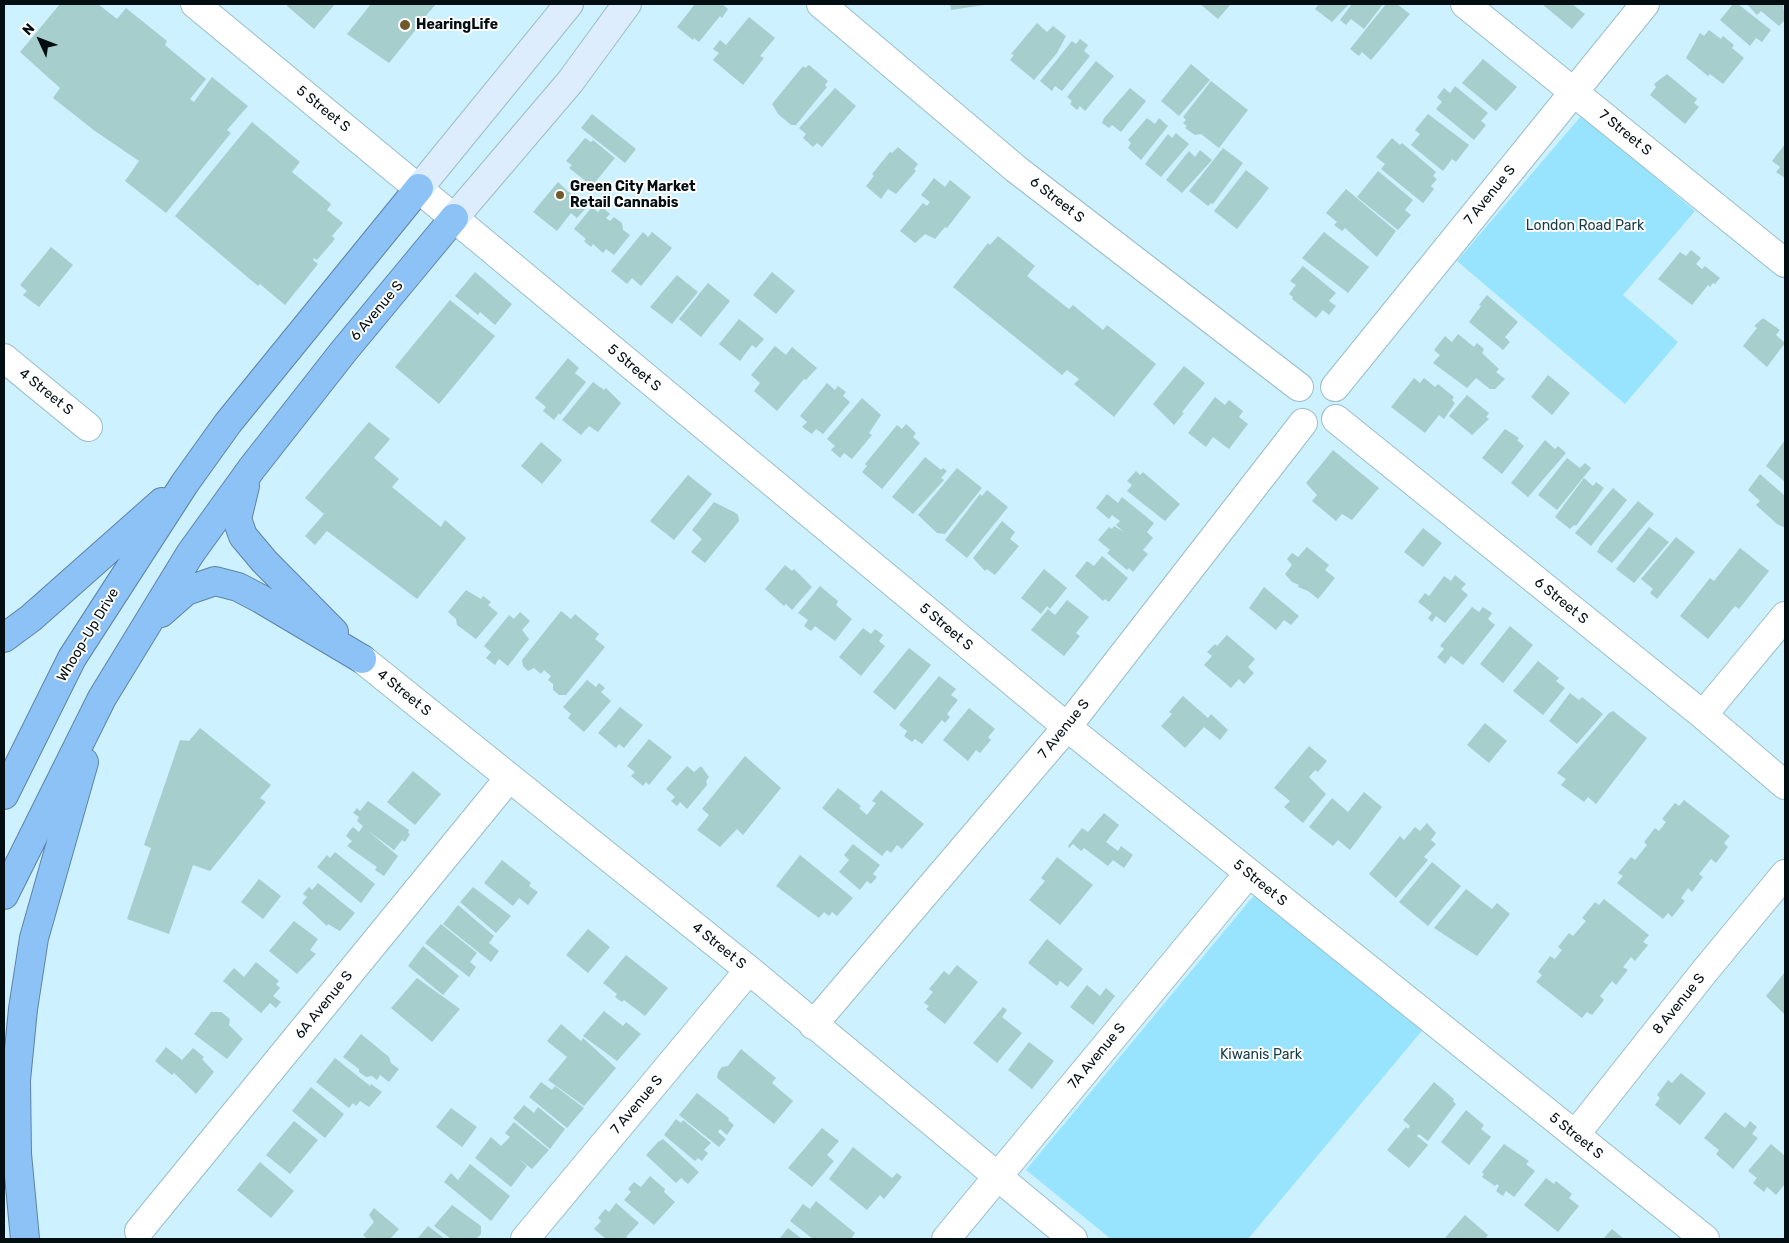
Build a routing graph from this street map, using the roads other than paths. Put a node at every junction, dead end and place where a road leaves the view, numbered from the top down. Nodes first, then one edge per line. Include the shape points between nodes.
1 (195, 4) edge
2 (569, 4) edge
3 (627, 4) edge
4 (821, 4) edge
5 (1465, 4) edge
6 (1645, 4) edge
7 (1574, 92) junction
8 (419, 188) junction
9 (454, 218) junction
10 (1785, 263) edge
11 (4, 358) edge
12 (1335, 386) junction
13 (1299, 387) junction
14 (1336, 419) junction
15 (1303, 423) junction
16 (88, 427) dead end
17 (252, 468) junction
18 (185, 483) junction
19 (1785, 616) edge
20 (143, 629) junction
21 (4, 638) edge
22 (362, 659) junction
23 (102, 698) junction
24 (1703, 714) junction
25 (1067, 727) junction
26 (509, 778) junction
27 (1785, 785) edge
28 (4, 795) edge
29 (1248, 874) junction
30 (1785, 874) edge
31 (4, 895) edge
32 (749, 970) junction
33 (812, 1025) junction
34 (1575, 1134) junction
35 (997, 1178) junction
36 (139, 1231) dead end
37 (26, 1239) edge
38 (525, 1239) edge
39 (946, 1239) edge
40 (1073, 1239) edge
41 (1705, 1239) edge

1 - 8 street, 5 Street S
2 - 8 main road
3 - 9 main road, 6 Avenue S via 570,82
4 - 13 street, 6 Street S via 1016,169
5 - 7 street, 7 Street S
6 - 7 street, 7 Avenue S
7 - 10 street, 7 Street S
7 - 12 street, 7 Avenue S
8 - 9 street, 5 Street S
8 - 18 highway via 228,423
9 - 17 highway, 6 Avenue S
9 - 25 street, 5 Street S
11 - 16 street, 4 Street S
12 - 13 street via 1322,379
12 - 14 street via 1342,401
13 - 15 street via 1293,402 1297,417
14 - 15 street via 1318,428
14 - 24 street, 6 Street S
15 - 25 street, 7 Avenue S
17 - 20 highway, 6 Avenue S via 190,554
17 - 22 highway via 237,519 243,536 280,578
18 - 21 highway
18 - 28 highway, Whoop-Up Drive via 72,658
19 - 24 street
20 - 22 highway via 186,591 215,581 238,587 261,599
20 - 23 highway
22 - 26 street, 4 Street S
23 - 31 highway
23 - 37 highway via 34,938 23,1010 16,1080 17,1154
24 - 27 street, 6 Street S
25 - 29 street, 5 Street S
25 - 33 street, 7 Avenue S
26 - 32 street, 4 Street S
26 - 36 street, 6A Avenue S
29 - 34 street, 5 Street S
29 - 35 street, 7A Avenue S
30 - 34 street, 8 Avenue S
32 - 33 street, 4 Street S
32 - 38 street, 7 Avenue S
33 - 35 street, 4 Street S
34 - 41 street, 5 Street S
35 - 39 street, 7A Avenue S
35 - 40 street, 4 Street S

